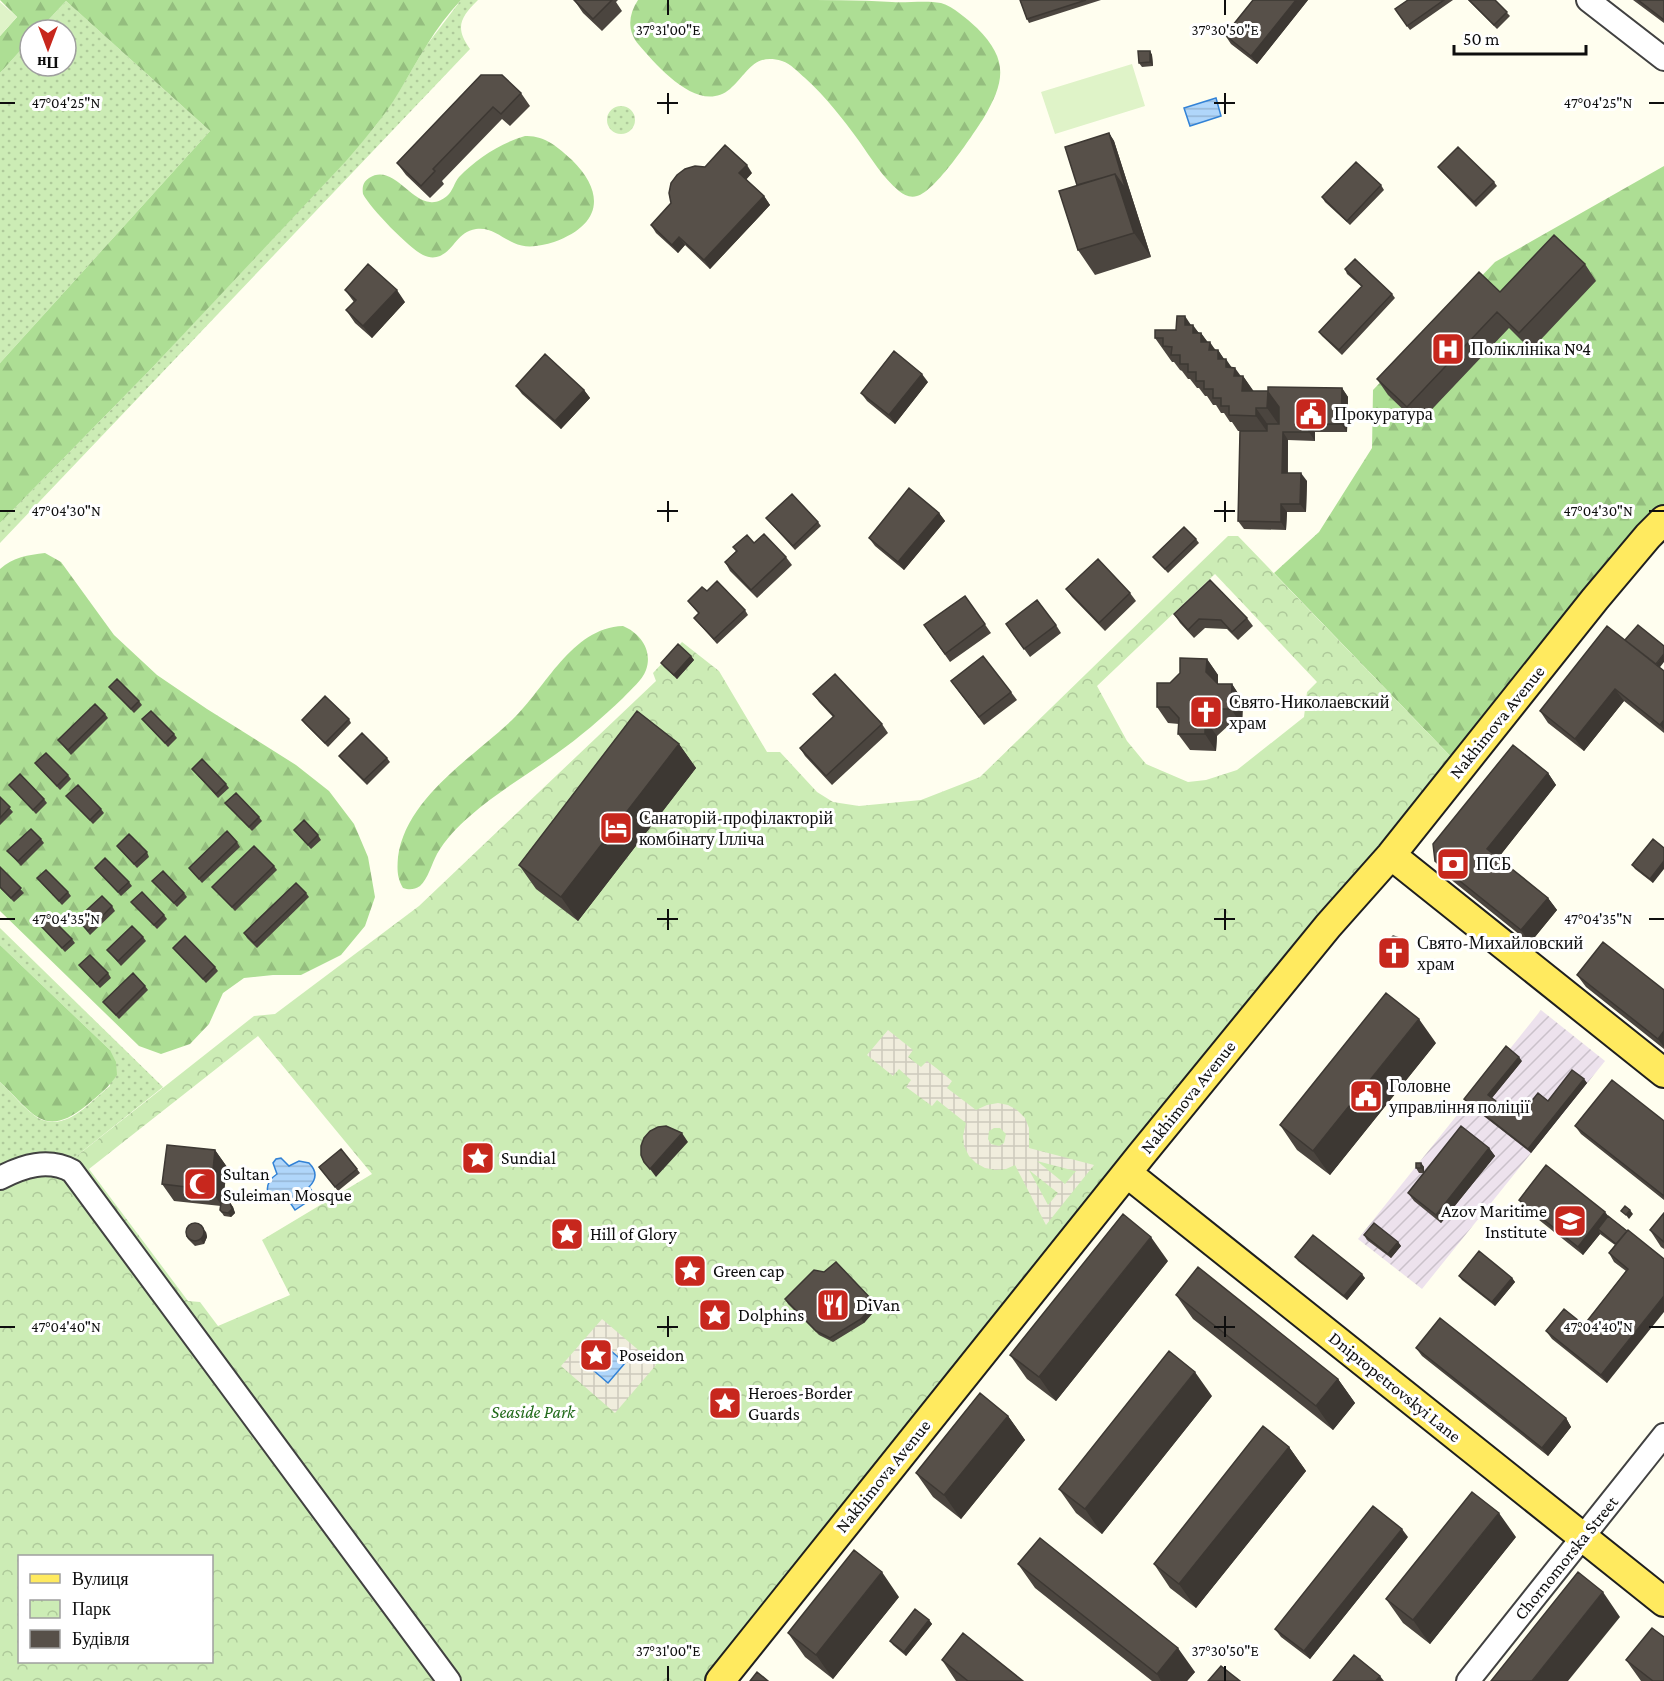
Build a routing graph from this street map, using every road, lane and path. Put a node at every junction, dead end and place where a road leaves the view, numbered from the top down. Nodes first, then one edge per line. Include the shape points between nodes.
1 (1588, 0) edge
2 (1664, 59) edge
3 (1664, 520) edge
4 (1391, 855) junction
5 (1664, 1072) edge
6 (1127, 1173) junction
7 (0, 1178) edge
8 (1664, 1435) edge
9 (1583, 1537) junction
10 (1664, 1602) edge
11 (449, 1681) edge
12 (720, 1681) edge
13 (1468, 1681) edge

1 - 2 street
3 - 4 main road, Nakhimova Avenue via 1595,599
4 - 5 main road
4 - 6 main road, Nakhimova Avenue via 1328,926
6 - 9 main road, Dnipropetrovskyi Lane
6 - 12 main road, Nakhimova Avenue
7 - 11 street via 34,1165 51,1164 72,1171
8 - 9 street, Chornomorska Street
9 - 10 main road, Dnipropetrovskyi Lane
9 - 13 street, Chornomorska Street

